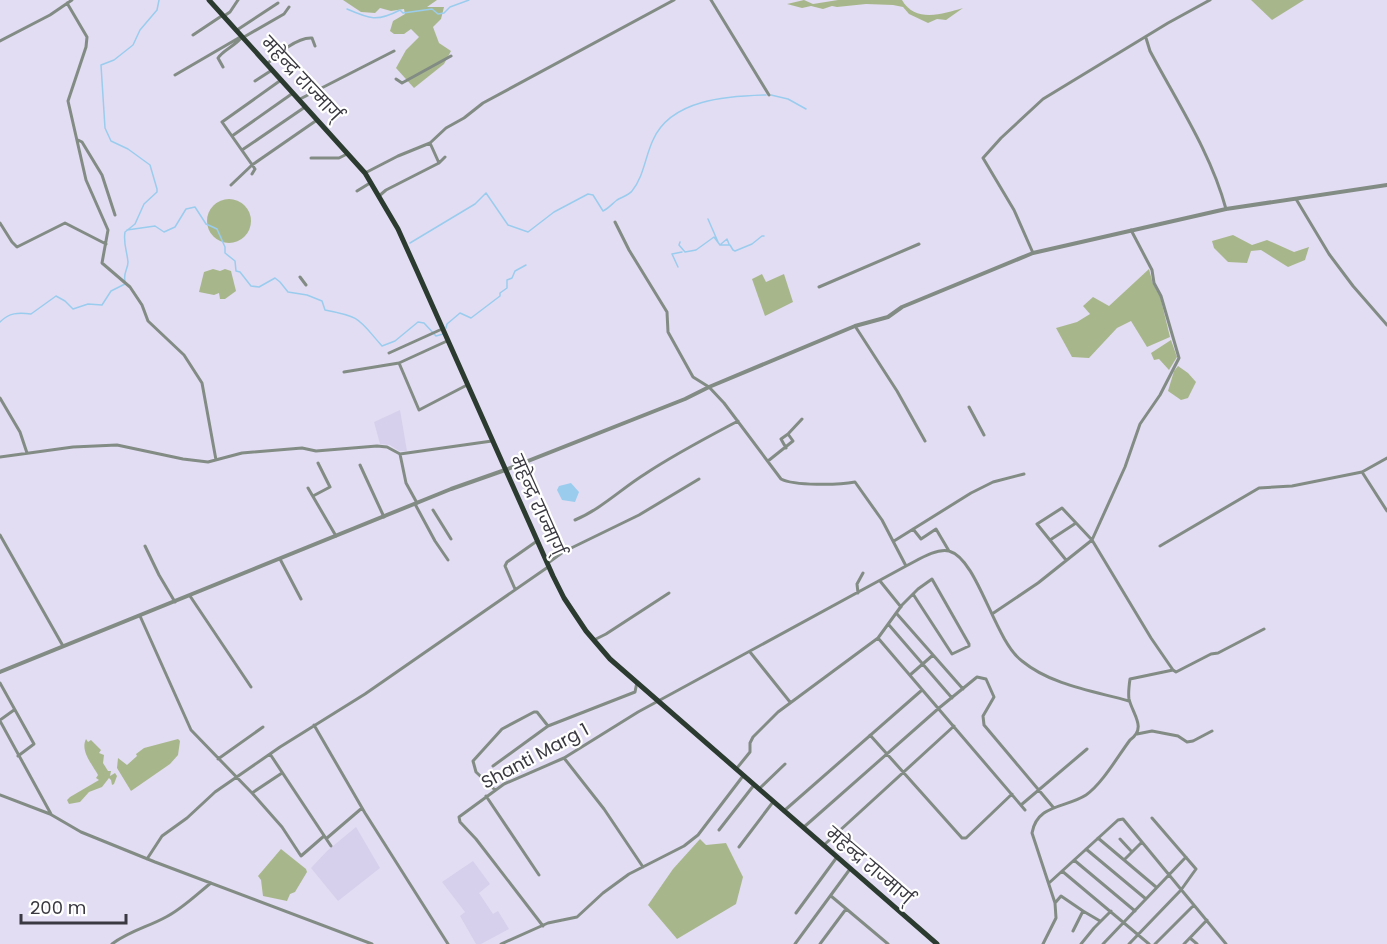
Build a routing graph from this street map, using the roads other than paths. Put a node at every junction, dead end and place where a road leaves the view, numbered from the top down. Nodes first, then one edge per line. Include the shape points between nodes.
1 (72, 0) edge
2 (209, 0) edge
3 (238, 0) edge
4 (674, 0) edge
5 (711, 0) edge
6 (1207, 1) edge
7 (67, 3) junction
8 (278, 3) dead end
9 (289, 7) dead end
10 (223, 16) junction
11 (237, 30) junction
12 (193, 35) dead end
13 (242, 37) junction
14 (1146, 38) junction
15 (0, 40) edge
16 (315, 46) dead end
17 (394, 51) dead end
18 (451, 56) dead end
19 (267, 64) junction
20 (223, 67) dead end
21 (273, 69) junction
22 (175, 75) dead end
23 (396, 79) dead end
24 (283, 80) junction
25 (255, 81) dead end
26 (294, 92) junction
27 (769, 95) dead end
28 (300, 99) junction
29 (307, 106) junction
30 (318, 119) junction
31 (232, 136) junction
32 (78, 140) junction
33 (430, 143) junction
34 (242, 150) junction
35 (349, 153) junction
36 (445, 157) dead end
37 (311, 158) dead end
38 (439, 163) junction
39 (252, 165) junction
40 (365, 173) junction
41 (252, 174) dead end
42 (371, 182) junction
43 (231, 185) dead end
44 (1387, 185) edge
45 (357, 191) dead end
46 (379, 196) junction
47 (1296, 199) junction
48 (1226, 209) junction
49 (115, 215) dead end
50 (615, 222) dead end
51 (0, 223) edge
52 (1131, 230) junction
53 (106, 244) junction
54 (919, 244) dead end
55 (1033, 253) junction
56 (300, 277) dead end
57 (306, 285) dead end
58 (819, 287) dead end
59 (1387, 325) edge
60 (855, 326) junction
61 (442, 329) junction
62 (447, 340) junction
63 (389, 353) dead end
64 (399, 363) junction
65 (344, 372) dead end
66 (467, 385) junction
67 (709, 387) junction
68 (0, 398) edge
69 (969, 407) dead end
70 (802, 419) dead end
71 (738, 421) junction
72 (788, 434) junction
73 (984, 435) dead end
74 (492, 441) junction
75 (925, 441) dead end
76 (786, 447) junction
77 (27, 453) junction
78 (400, 454) junction
79 (0, 458) edge
80 (1387, 458) edge
81 (216, 460) junction
82 (767, 461) junction
83 (318, 463) dead end
84 (360, 465) dead end
85 (505, 470) junction
86 (1362, 472) junction
87 (1024, 474) dead end
88 (699, 479) dead end
89 (308, 488) dead end
90 (313, 496) junction
91 (416, 504) junction
92 (433, 510) dead end
93 (1387, 511) edge
94 (384, 517) junction
95 (575, 520) dead end
96 (1076, 523) junction
97 (913, 529) junction
98 (0, 535) edge
99 (336, 536) junction
100 (451, 539) dead end
101 (1050, 540) junction
102 (1092, 540) junction
103 (894, 541) junction
104 (537, 542) junction
105 (145, 546) dead end
106 (1160, 546) dead end
107 (949, 551) junction
108 (280, 559) junction
109 (448, 560) dead end
110 (1066, 560) junction
111 (548, 566) junction
112 (906, 566) junction
113 (863, 573) dead end
114 (880, 581) junction
115 (516, 589) junction
116 (669, 593) dead end
117 (858, 593) junction
118 (913, 594) junction
119 (190, 596) junction
120 (301, 599) dead end
121 (175, 602) junction
122 (901, 607) junction
123 (897, 614) junction
124 (992, 614) junction
125 (140, 616) junction
126 (889, 625) junction
127 (1264, 628) dead end
128 (878, 638) junction
129 (594, 640) junction
130 (63, 646) junction
131 (749, 652) junction
132 (933, 655) junction
133 (923, 664) junction
134 (1173, 670) junction
135 (0, 672) edge
136 (910, 675) junction
137 (637, 682) junction
138 (0, 683) edge
139 (251, 687) dead end
140 (963, 689) junction
141 (923, 690) junction
142 (952, 698) junction
143 (1130, 701) junction
144 (658, 702) junction
145 (790, 702) junction
146 (939, 708) junction
147 (14, 710) junction
148 (0, 720) edge
149 (314, 725) junction
150 (548, 726) junction
151 (954, 726) junction
152 (263, 727) dead end
153 (1212, 731) dead end
154 (1137, 734) junction
155 (870, 735) junction
156 (1087, 749) dead end
157 (270, 754) junction
158 (887, 754) junction
159 (18, 756) junction
160 (564, 758) junction
161 (218, 759) junction
162 (785, 765) dead end
163 (493, 766) dead end
164 (735, 770) junction
165 (282, 772) junction
166 (904, 774) junction
167 (743, 776) junction
168 (237, 777) junction
169 (756, 788) junction
170 (495, 790) junction
171 (1039, 790) junction
172 (252, 794) junction
173 (1012, 794) junction
174 (0, 795) edge
175 (486, 796) junction
176 (773, 802) junction
177 (1021, 805) junction
178 (1053, 807) junction
179 (362, 808) junction
180 (1025, 810) dead end
181 (783, 811) junction
182 (51, 814) junction
183 (1152, 818) dead end
184 (803, 828) junction
185 (720, 830) dead end
186 (325, 837) junction
187 (1098, 838) junction
188 (1120, 839) dead end
189 (1142, 842) junction
190 (331, 846) dead end
191 (823, 846) junction
192 (738, 847) dead end
193 (1086, 849) junction
194 (1132, 852) junction
195 (837, 857) junction
196 (1186, 857) junction
197 (147, 859) junction
198 (1074, 860) junction
199 (1124, 860) junction
200 (643, 867) junction
201 (850, 869) junction
202 (1062, 871) junction
203 (1169, 874) junction
204 (539, 875) dead end
205 (211, 883) junction
206 (1049, 883) junction
207 (1156, 887) junction
208 (1181, 890) junction
209 (831, 896) junction
210 (1146, 899) junction
211 (1055, 903) junction
212 (1194, 905) junction
213 (846, 909) junction
214 (1083, 911) junction
215 (1111, 911) junction
216 (1135, 911) junction
217 (796, 913) dead end
218 (1207, 920) junction
219 (1100, 921) junction
220 (1124, 922) junction
221 (543, 926) junction
222 (1073, 931) dead end
223 (1138, 933) junction
224 (1190, 938) junction
225 (796, 943) edge
226 (112, 944) edge
227 (372, 944) edge
228 (448, 944) edge
229 (501, 944) edge
230 (820, 944) edge
231 (888, 944) edge
232 (937, 944) edge
233 (1043, 944) edge
234 (1082, 944) edge
235 (1103, 944) edge
236 (1130, 944) edge
237 (1149, 944) edge
238 (1155, 944) edge
239 (1184, 944) edge
240 (1197, 944) edge
241 (1226, 944) edge

1 - 7 street
2 - 10 highway, महेन्द्र राज्मार्ग्
3 - 10 street
4 - 33 street via 483,103
5 - 27 street
6 - 14 street
7 - 15 street
7 - 32 street via 87,37 68,98
8 - 11 street
9 - 13 street via 284,14
10 - 11 highway, महेन्द्र राज्मार्ग्
10 - 12 street
11 - 13 highway, महेन्द्र राज्मार्ग्
13 - 19 highway, महेन्द्र राज्मार्ग्
13 - 20 street via 219,55
13 - 22 street
14 - 48 street via 1208,158
14 - 55 street via 1043,99 983,158 1014,210
16 - 19 street via 312,38 306,38
17 - 28 street
18 - 23 street via 402,83
19 - 21 highway, महेन्द्र राज्मार्ग्
21 - 24 highway, महेन्द्र राज्मार्ग्
21 - 25 street
24 - 26 highway, महेन्द्र राज्मार्ग्
24 - 31 street via 222,122
26 - 28 highway, महेन्द्र राज्मार्ग्
26 - 31 street
28 - 29 highway, महेन्द्र राज्मार्ग्
29 - 30 highway, महेन्द्र राज्मार्ग्
29 - 34 street
30 - 35 highway, महेन्द्र राज्मार्ग्
30 - 39 street
31 - 34 street
32 - 49 street via 102,175
32 - 53 street via 86,180 108,230
33 - 38 street
33 - 40 street
34 - 39 street
35 - 37 street via 339,158
35 - 40 highway, महेन्द्र राज्मार्ग्
36 - 38 street
38 - 46 street
39 - 41 street
39 - 43 street
40 - 42 highway, महेन्द्र राज्मार्ग्
42 - 45 street
42 - 46 highway, महेन्द्र राज्मार्ग्
44 - 47 street
46 - 61 highway, महेन्द्र राज्मार्ग् via 398,229
47 - 48 street
47 - 59 street via 1329,254
48 - 52 street
50 - 67 street via 667,312 668,332 693,377
51 - 53 street via 17,247 65,223
52 - 55 street
52 - 102 street via 1152,270 1179,358 1140,424
53 - 81 street via 102,263 137,296 148,321 184,355 202,383
54 - 58 street
55 - 60 street via 902,307 888,317
56 - 57 street
60 - 67 street
60 - 75 street
61 - 62 highway, महेन्द्र राज्मार्ग्
61 - 63 street
62 - 64 street
62 - 66 highway, महेन्द्र राज्मार्ग्
64 - 65 street
64 - 66 street via 419,410
66 - 74 highway, महेन्द्र राज्मार्ग्
67 - 71 street
67 - 85 street
68 - 77 street
69 - 73 street
70 - 72 street
71 - 82 street
71 - 95 street via 682,451 592,513
72 - 76 street via 793,441
72 - 76 street via 781,439
74 - 78 street
74 - 85 highway, महेन्द्र राज्मार्ग्
76 - 82 street
77 - 79 street
77 - 81 street via 117,445 183,459
78 - 81 street via 377,446 316,451 302,448 242,453
78 - 91 street via 406,483
80 - 86 street
82 - 103 street via 781,479 793,483 855,482
83 - 90 street via 330,487
84 - 94 street
85 - 91 street
85 - 104 highway, महेन्द्र राज्मार्ग्
86 - 93 street
86 - 106 street via 1259,488
87 - 97 street via 993,482
88 - 111 street via 641,514 562,552
89 - 90 street
90 - 99 street
91 - 94 street
91 - 109 street
92 - 100 street
94 - 99 street
96 - 101 street
96 - 101 street via 1062,508 1037,524
96 - 102 street
97 - 103 street
97 - 107 street via 921,539 936,529
98 - 130 street
99 - 108 street
101 - 110 street
102 - 110 street
102 - 134 street
103 - 112 street
104 - 111 highway, महेन्द्र राज्मार्ग्
104 - 115 street via 505,566
105 - 121 street
107 - 112 street, Shanti Marg 1 via 922,557
107 - 124 street via 968,566
108 - 119 street
108 - 120 street
110 - 124 street
111 - 115 street
111 - 129 highway, महेन्द्र राज्मार्ग् via 564,598
112 - 114 street, Shanti Marg 1
113 - 117 street
114 - 117 street, Shanti Marg 1
114 - 122 street
115 - 149 street
116 - 129 street
117 - 131 street, Shanti Marg 1
118 - 118 street via 932,579 969,646 952,654
118 - 122 street
119 - 121 street
119 - 139 street
121 - 125 street
122 - 123 street
123 - 126 street
123 - 132 street
124 - 143 street via 1009,648 1022,662 1062,682
125 - 130 street
125 - 161 street via 191,730
126 - 128 street
126 - 133 street
127 - 134 street via 1218,653
128 - 136 street
128 - 145 street
129 - 137 highway, महेन्द्र राज्मार्ग्
130 - 135 street
131 - 144 street, Shanti Marg 1
131 - 145 street
132 - 133 street
132 - 140 street
133 - 136 street
133 - 142 street
134 - 143 street via 1130,679
136 - 141 street
137 - 144 highway, महेन्द्र राज्मार्ग्
137 - 150 street via 635,692
138 - 147 street
140 - 142 street
140 - 171 street via 977,677 986,679 994,697 983,716 984,725
141 - 146 street
141 - 155 street
142 - 146 street
143 - 154 street via 1140,726
144 - 160 street, Shanti Marg 1
144 - 164 highway, महेन्द्र राज्मार्ग्
145 - 164 street via 753,737 750,752
146 - 151 street
146 - 158 street
147 - 148 street
147 - 159 street via 34,744
148 - 159 street
149 - 157 street
149 - 179 street
150 - 163 street
150 - 170 street via 534,712 502,729 473,761 476,772
151 - 166 street
151 - 173 street
152 - 161 street
153 - 154 street via 1187,742 1178,736 1152,731
154 - 178 street via 1085,795
155 - 158 street
155 - 181 street
156 - 171 street
157 - 165 street
157 - 168 street
158 - 166 street
158 - 184 street
159 - 182 street
160 - 170 street, Shanti Marg 1
160 - 200 street
161 - 168 street
162 - 169 street
164 - 167 highway, महेन्द्र राज्मार्ग्
165 - 172 street
165 - 186 street
166 - 173 street via 964,838
166 - 191 street
167 - 169 highway, महेन्द्र राज्मार्ग्
167 - 200 street via 698,835
168 - 172 street
168 - 197 street via 171,827
169 - 176 highway, महेन्द्र राज्मार्ग्
169 - 185 street
170 - 175 street, Shanti Marg 1
171 - 177 street
171 - 178 street
172 - 186 street via 302,856
173 - 177 street
174 - 182 street
175 - 204 street
175 - 221 street, Shanti Marg 1 via 458,819
176 - 181 highway, महेन्द्र राज्मार्ग्
176 - 192 street
177 - 180 street
178 - 206 street via 1040,816 1032,833
179 - 186 street
179 - 228 street
181 - 184 highway, महेन्द्र राज्मार्ग्
182 - 197 street via 81,832
183 - 196 street
184 - 191 highway, महेन्द्र राज्मार्ग्
186 - 190 street
187 - 189 street via 1118,819 1124,819
187 - 193 street
187 - 199 street
188 - 194 street
189 - 194 street
189 - 203 street
191 - 195 highway, महेन्द्र राज्मार्ग्
193 - 198 street
193 - 210 street
194 - 199 street
195 - 201 highway, महेन्द्र राज्मार्ग्
195 - 217 street
196 - 203 street
196 - 208 street via 1196,868
197 - 205 street
198 - 202 street
198 - 216 street
199 - 207 street
200 - 221 street via 603,893 578,918
201 - 209 street
201 - 232 highway, महेन्द्र राज्मार्ग्
202 - 206 street
202 - 215 street
203 - 207 street
203 - 208 street
205 - 226 street via 167,917 125,934
205 - 227 street
206 - 211 street
207 - 210 street
208 - 212 street
208 - 223 street
209 - 213 street
209 - 225 street
210 - 216 street
211 - 214 street via 1061,896
211 - 233 street via 1056,918
212 - 218 street
212 - 238 street
213 - 230 street
213 - 231 street
214 - 219 street
214 - 222 street
215 - 219 street
215 - 220 street
216 - 220 street
218 - 224 street
218 - 241 street
219 - 234 street
220 - 223 street
220 - 235 street
221 - 229 street
223 - 236 street
223 - 237 street
224 - 239 street
224 - 240 street

